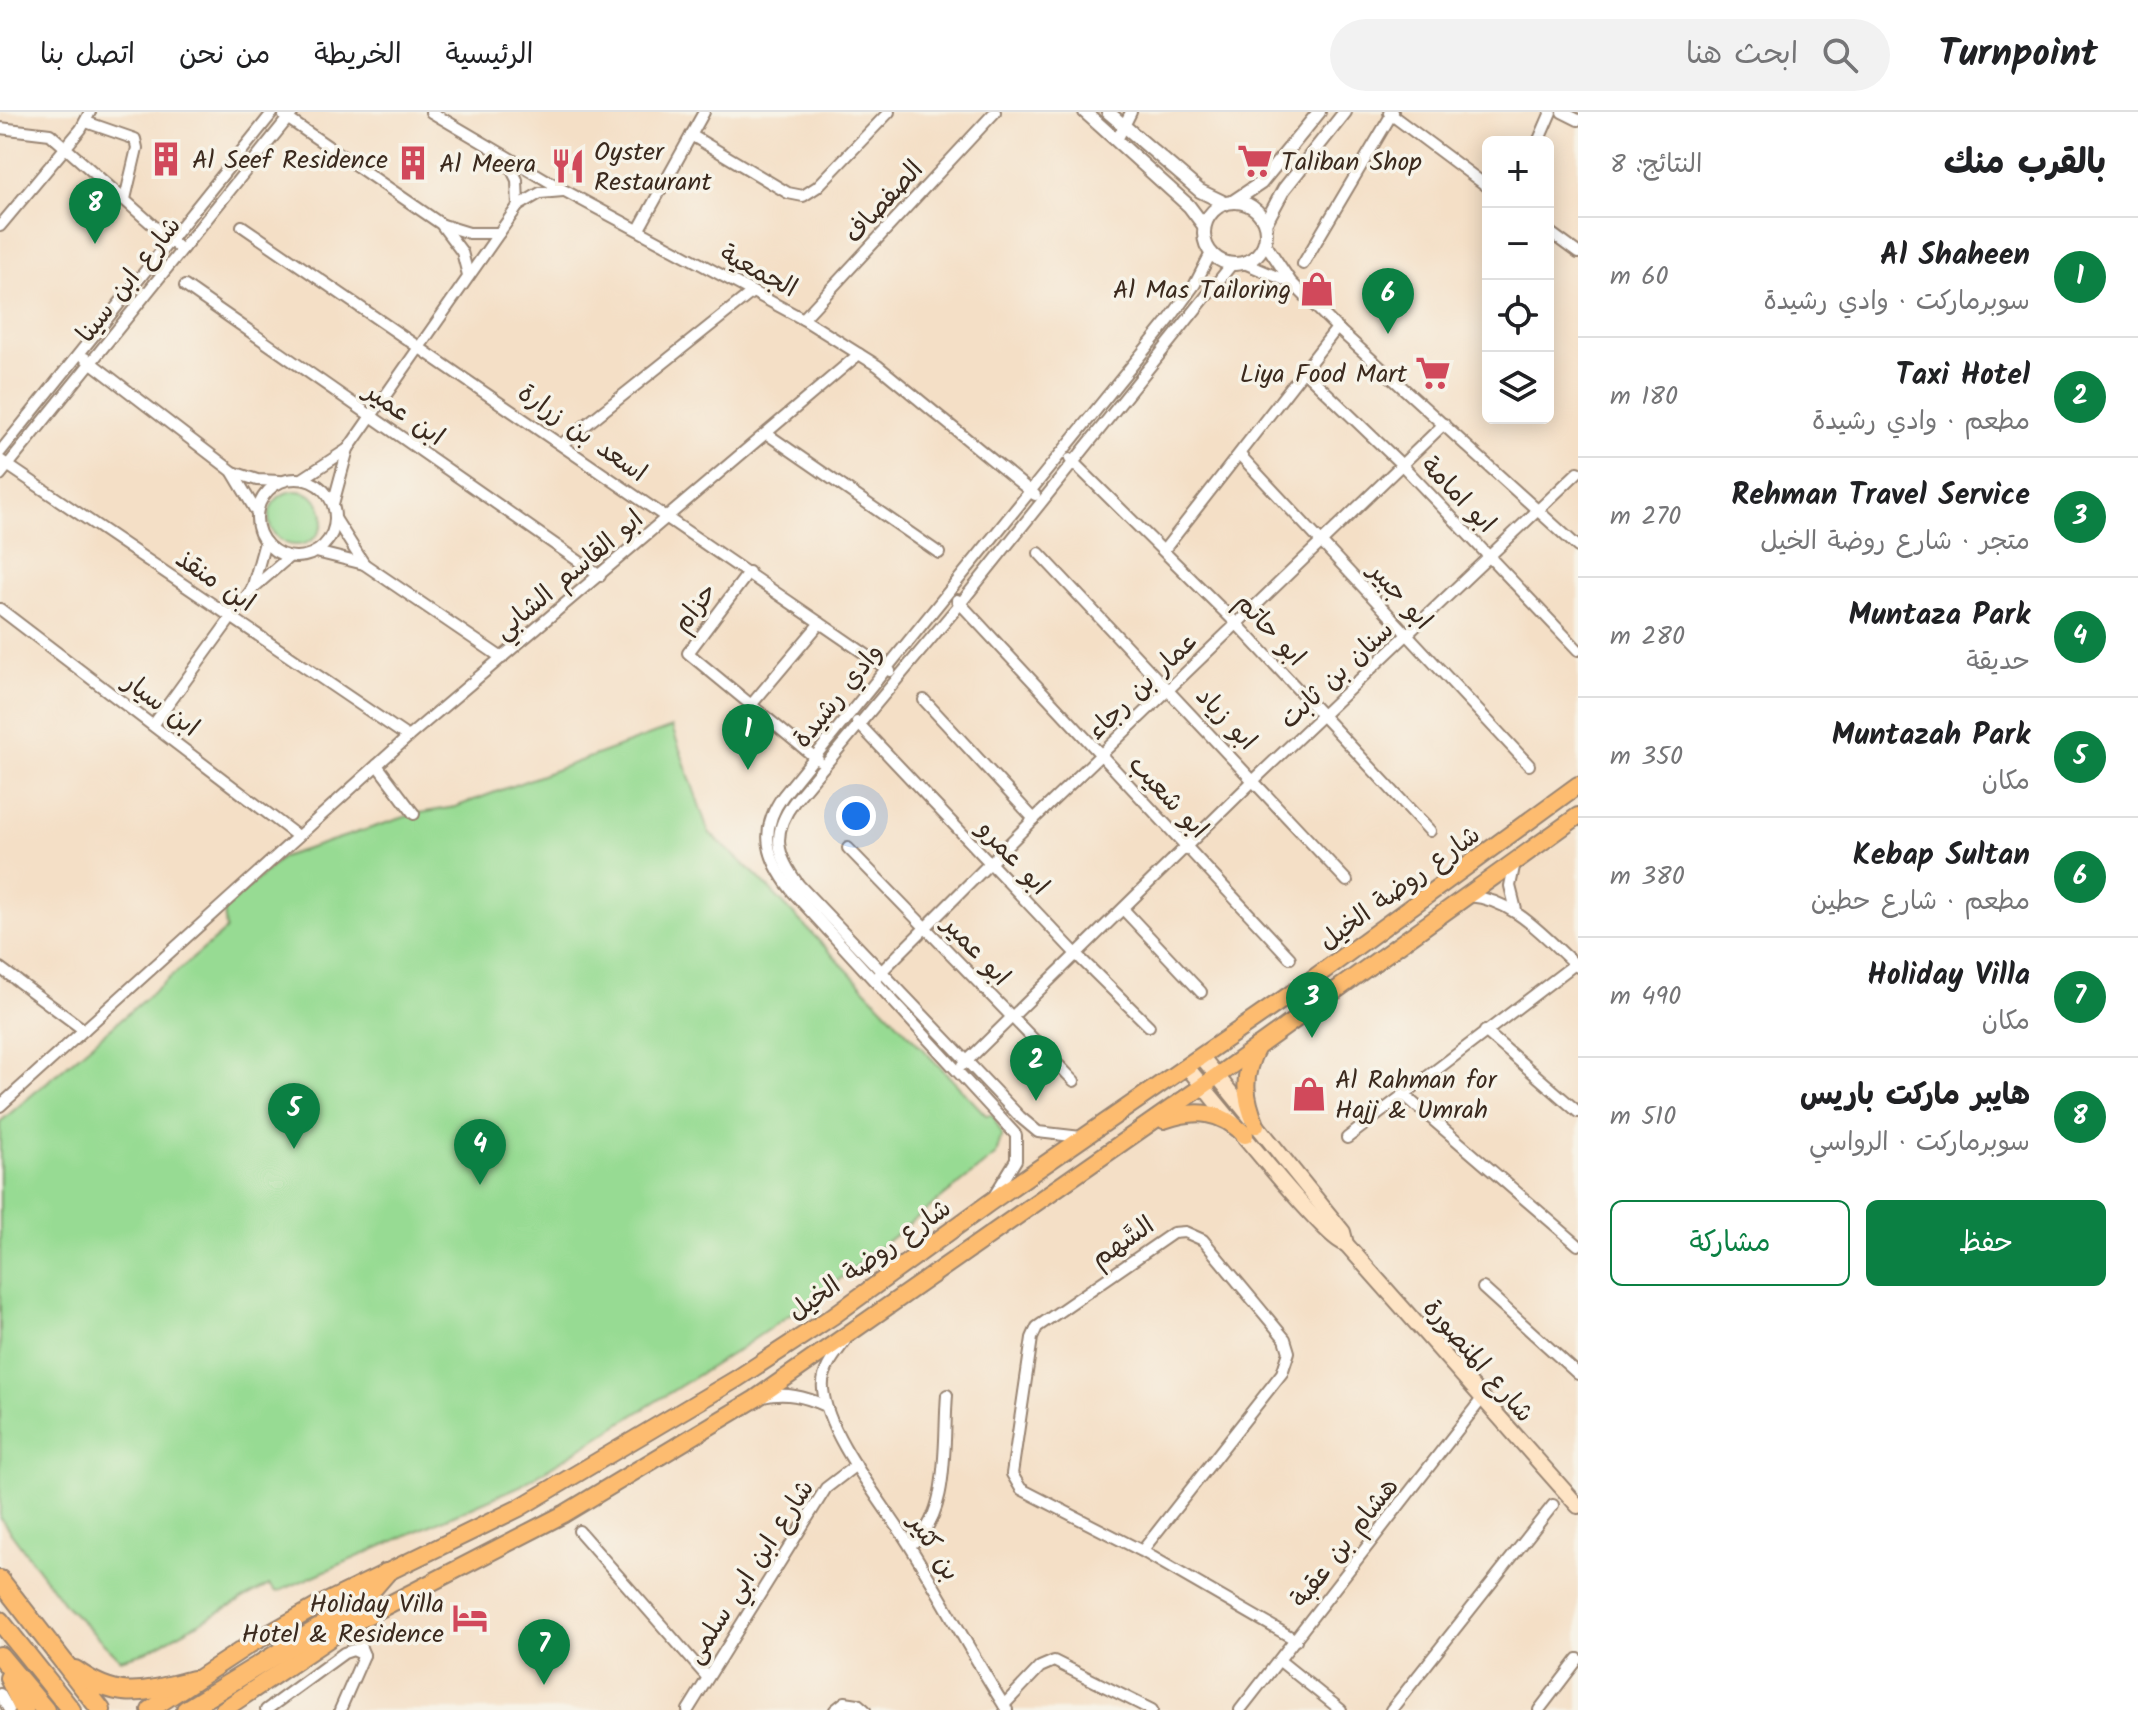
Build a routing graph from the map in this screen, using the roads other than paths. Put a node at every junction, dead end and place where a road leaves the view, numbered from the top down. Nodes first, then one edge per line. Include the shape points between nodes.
1 (431, 112) edge
2 (704, 112) edge
3 (889, 112) edge
4 (995, 112) edge
5 (1085, 112) edge
6 (1108, 112) edge
7 (1131, 112) edge
8 (1319, 112) edge
9 (1345, 112) edge
10 (1551, 112) edge
11 (1562, 112) edge
12 (1391, 113) edge
13 (283, 114) edge
14 (88, 117) edge
15 (1578, 120) edge
16 (1125, 126) junction
17 (0, 128) edge
18 (691, 135) junction
19 (1541, 136) edge
20 (1117, 140) junction
21 (67, 146) junction
22 (505, 156) junction
23 (1482, 182) edge
24 (565, 191) junction
25 (125, 199) junction
26 (1229, 202) junction
27 (518, 206) junction
28 (441, 224) junction
29 (1265, 224) junction
30 (0, 226) edge
31 (242, 226) dead end
32 (1204, 226) junction
33 (639, 229) junction
34 (499, 233) junction
35 (1554, 235) edge
36 (169, 239) junction
37 (1265, 243) junction
38 (181, 250) junction
39 (1211, 253) junction
40 (1578, 253) edge
41 (1238, 263) junction
42 (1303, 264) dead end
43 (468, 275) junction
44 (1291, 282) junction
45 (185, 286) dead end
46 (751, 293) junction
47 (803, 319) junction
48 (1337, 328) junction
49 (418, 346) junction
50 (79, 353) junction
51 (859, 354) junction
52 (91, 362) junction
53 (1305, 372) junction
54 (370, 415) junction
55 (1444, 424) junction
56 (767, 434) junction
57 (562, 444) junction
58 (348, 449) junction
59 (0, 452) edge
60 (1063, 453) junction
61 (1240, 455) junction
62 (1074, 462) junction
63 (1402, 465) junction
64 (2, 467) edge
65 (232, 471) junction
66 (1578, 472) edge
67 (302, 479) junction
68 (284, 481) junction
69 (1032, 493) junction
70 (1042, 502) junction
71 (333, 504) junction
72 (1538, 510) junction
73 (257, 513) junction
74 (668, 517) junction
75 (336, 520) junction
76 (1321, 540) junction
77 (265, 542) junction
78 (1578, 547) edge
79 (1164, 550) junction
80 (316, 552) junction
81 (939, 553) dead end
82 (1039, 553) dead end
83 (289, 557) junction
84 (1491, 558) junction
85 (364, 564) junction
86 (749, 572) junction
87 (600, 576) junction
88 (252, 589) junction
89 (950, 593) junction
90 (960, 604) junction
91 (0, 609) edge
92 (233, 618) junction
93 (820, 623) junction
94 (1237, 624) junction
95 (1409, 637) junction
96 (1578, 650) edge
97 (502, 658) junction
98 (887, 668) junction
99 (897, 677) junction
100 (1170, 690) junction
101 (924, 700) dead end
102 (751, 705) junction
103 (850, 715) junction
104 (1322, 717) junction
105 (154, 724) junction
106 (859, 724) junction
107 (408, 737) junction
108 (1101, 755) junction
109 (814, 757) junction
110 (377, 765) junction
111 (1529, 765) dead end
112 (824, 766) junction
113 (1254, 780) junction
114 (1578, 785) edge
115 (414, 814) dead end
116 (1578, 816) edge
117 (1034, 819) junction
118 (1430, 831) dead end
119 (296, 835) junction
120 (848, 848) dead end
121 (1187, 849) junction
122 (1515, 862) junction
123 (990, 863) junction
124 (1347, 881) dead end
125 (1468, 896) junction
126 (1123, 909) junction
127 (1516, 910) junction
128 (926, 927) junction
129 (1077, 955) junction
130 (1290, 958) dead end
131 (1576, 966) edge
132 (0, 968) edge
133 (882, 970) junction
134 (873, 979) junction
135 (1201, 992) dead end
136 (1011, 1019) junction
137 (1149, 1026) dead end
138 (84, 1030) junction
139 (1485, 1031) junction
140 (1257, 1047) junction
141 (1201, 1056) junction
142 (968, 1061) junction
143 (1186, 1066) junction
144 (959, 1069) junction
145 (1218, 1075) junction
146 (1074, 1081) dead end
147 (1203, 1086) junction
148 (1404, 1095) junction
149 (0, 1106) edge
150 (1578, 1112) edge
151 (1144, 1127) junction
152 (1250, 1130) junction
153 (1083, 1137) junction
154 (1347, 1138) dead end
155 (989, 1203) junction
156 (1578, 1245) edge
157 (1483, 1288) dead end
158 (850, 1334) junction
159 (1578, 1374) edge
160 (947, 1395) dead end
161 (755, 1399) junction
162 (1481, 1400) junction
163 (826, 1406) junction
164 (856, 1465) junction
165 (1553, 1505) dead end
166 (1578, 1506) edge
167 (579, 1531) dead end
168 (910, 1545) junction
169 (1142, 1551) junction
170 (386, 1573) junction
171 (0, 1580) edge
172 (0, 1621) edge
173 (351, 1624) junction
174 (1296, 1640) junction
175 (52, 1651) junction
176 (364, 1655) junction
177 (0, 1658) edge
178 (1578, 1659) edge
179 (1280, 1661) junction
180 (707, 1677) junction
181 (193, 1680) junction
182 (0, 1694) edge
183 (1006, 1708) edge
184 (9, 1710) edge
185 (24, 1710) edge
186 (45, 1710) edge
187 (71, 1710) edge
188 (101, 1710) edge
189 (150, 1710) edge
190 (186, 1710) edge
191 (223, 1710) edge
192 (266, 1710) edge
193 (340, 1710) edge
194 (688, 1710) edge
195 (835, 1710) edge
196 (865, 1710) edge
197 (1152, 1710) edge
198 (1240, 1710) edge
199 (1341, 1710) edge
200 (1391, 1710) edge
201 (1539, 1710) edge

1 - 22 street, الجمعية
2 - 18 street
3 - 18 street via 803,196 788,193
4 - 47 street, الصفصاف
5 - 20 street
6 - 16 street
7 - 16 street
8 - 26 street via 1261,183
9 - 29 street via 1284,189
10 - 19 street
11 - 15 street
12 - 23 street
12 - 42 street
13 - 28 street
13 - 36 street, شارع ابن سينا
13 - 38 street, شارع ابن سينا
14 - 21 street
14 - 25 street via 135,139
16 - 20 street
16 - 26 street via 1200,191
17 - 21 street via 50,134
18 - 33 street
20 - 32 street
21 - 25 street
21 - 30 street
22 - 24 street, الجمعية
22 - 27 street via 517,180
24 - 27 street via 540,193
24 - 33 street, الجمعية
25 - 36 street
26 - 29 street via 1257,210
26 - 32 street via 1214,210
27 - 34 street
28 - 34 street via 469,233
28 - 43 street via 456,242
29 - 37 street
31 - 49 street, اسعد بن زرارة
32 - 39 street
33 - 46 street, الجمعية
34 - 43 street
35 - 40 street
36 - 38 street
36 - 50 street, شارع ابن سينا
37 - 41 street via 1259,253
37 - 44 street
38 - 52 street, شارع ابن سينا
39 - 41 street
39 - 60 street, وادي رشيدة via 1183,302
41 - 44 street
41 - 62 street, وادي رشيدة
43 - 49 street
44 - 48 street
45 - 54 street, ابن عمير
46 - 47 street, الجمعية
46 - 57 street
47 - 51 street, الجمعية
48 - 53 street
48 - 55 street
49 - 54 street
49 - 57 street, اسعد بن زرارة
50 - 52 street
50 - 59 street, شارع ابن سينا
51 - 56 street, ابو القاسم الشابي
51 - 69 street, الجمعية
52 - 64 street, شارع ابن سينا
52 - 65 street
53 - 61 street
53 - 63 street, ابو امامة
54 - 58 street
54 - 87 street, ابن عمير
55 - 63 street, عمار بن رجاء
55 - 72 street
56 - 74 street, ابو القاسم الشابي
56 - 81 street
57 - 74 street, اسعد بن زرارة
58 - 67 street
58 - 71 street
60 - 62 street, ابو حاتم
60 - 69 street, وادي رشيدة
61 - 76 street, ابو جبير
61 - 79 street
62 - 70 street, وادي رشيدة
62 - 79 street, ابو حاتم
63 - 76 street, عمار بن رجاء
63 - 84 street, ابو امامة
64 - 92 street, ابن منقذ
65 - 68 street via 257,480
65 - 73 street
66 - 72 street, سنان بن ثابت
67 - 68 street
67 - 71 street via 323,490
68 - 73 street via 268,491
69 - 70 street, الجمعية
69 - 89 street, وادي رشيدة
70 - 90 street, وادي رشيدة
71 - 75 street
72 - 78 street
72 - 84 street, سنان بن ثابت
73 - 77 street
74 - 86 street, اسعد بن زرارة
74 - 87 street, ابو القاسم الشابي
75 - 80 street via 331,536
75 - 85 street
76 - 94 street, عمار بن رجاء
76 - 95 street, ابو جبير
77 - 83 street
77 - 88 street
79 - 94 street, ابو حاتم
80 - 83 street
80 - 85 street
82 - 100 street, ابو زياد
83 - 88 street
84 - 95 street, سنان بن ثابت
84 - 96 street, ابو امامة
85 - 97 street
86 - 93 street, اسعد بن زرارة
86 - 102 street, حزام via 688,650
87 - 97 street, ابو القاسم الشابي
88 - 92 street
89 - 90 street, ابو شعيب
89 - 98 street, وادي رشيدة
90 - 99 street, وادي رشيدة
90 - 108 street, ابو شعيب
91 - 105 street, ابن سيار
92 - 105 street
92 - 107 street, ابن منقذ
93 - 98 street, اسعد بن زرارة
93 - 102 street
94 - 100 street, عمار بن رجاء
94 - 104 street, ابو حاتم
95 - 104 street, سنان بن ثابت
95 - 111 street, ابو جبير
97 - 107 street, ابو القاسم الشابي
98 - 99 street, اسعد بن زرارة
98 - 103 street, وادي رشيدة
99 - 106 street, وادي رشيدة
100 - 108 street, عمار بن رجاء
100 - 113 street, ابو زياد
101 - 117 street
102 - 109 street, حزام
103 - 106 street, ابو عمرو
103 - 109 street, وادي رشيدة
104 - 113 street, سنان بن ثابت
104 - 118 street, ابو حاتم
105 - 119 street, ابن سيار
106 - 112 street, وادي رشيدة
106 - 123 street, ابو عمرو
107 - 110 street, ابو القاسم الشابي
108 - 117 street, عمار بن رجاء
108 - 121 street, ابو شعيب
109 - 112 street, حزام
109 - 134 street, وادي رشيدة via 774,808 767,848 792,891
110 - 115 street
110 - 119 street, ابو القاسم الشابي
112 - 133 street, وادي رشيدة via 784,815 778,828 779,854 799,885
113 - 121 street, سنان بن ثابت
113 - 124 street, ابو زياد
114 - 141 main road, شارع روضة الخيل
116 - 122 main road, شارع روضة الخيل
117 - 123 street, عمار بن رجاء
119 - 138 street, ابو القاسم الشابي
120 - 128 street, ابو عمير
121 - 126 street, سنان بن ثابت
121 - 130 street, ابو شعيب
122 - 125 main road, شارع روضة الخيل
122 - 127 street via 1510,886
123 - 128 street, عمار بن رجاء
123 - 129 street, ابو عمرو
125 - 127 street
125 - 140 main road, شارع روضة الخيل
126 - 129 street, سنان بن ثابت
126 - 135 street
127 - 131 street
128 - 133 street, عمار بن رجاء
128 - 136 street, ابو عمير
129 - 136 street, سنان بن ثابت
129 - 137 street, ابو عمرو
131 - 139 street
132 - 138 street
133 - 134 street, عمار بن رجاء
133 - 142 street, وادي رشيدة
134 - 144 street, وادي رشيدة
136 - 142 street, سنان بن ثابت
136 - 146 street, ابو عمير
138 - 149 street, ابو القاسم الشابي
139 - 148 street
139 - 150 street
140 - 145 main road, شارع روضة الخيل
140 - 152 main road via 1244,1082
141 - 143 main road, شارع روضة الخيل
141 - 145 main road, شارع المنصورة
142 - 144 street, سنان بن ثابت
142 - 153 street, وادي رشيدة via 1038,1132
143 - 147 main road, شارع المنصورة
143 - 153 main road, شارع روضة الخيل
144 - 155 street, وادي رشيدة via 1016,1135 1016,1160
145 - 147 main road, شارع روضة الخيل
145 - 152 main road, شارع المنصورة
147 - 151 main road, شارع روضة الخيل
147 - 152 main road, شارع المنصورة
148 - 154 street
148 - 156 street
151 - 152 main road via 1205,1111
151 - 158 main road, شارع روضة الخيل
152 - 162 main road, شارع المنصورة via 1343,1232 1346,1244
153 - 155 main road, شارع روضة الخيل
155 - 170 main road, شارع روضة الخيل via 738,1378 519,1508
157 - 159 street
158 - 161 main road, شارع روضة الخيل
158 - 163 street via 826,1372
160 - 168 street via 938,1507 928,1529
161 - 163 street via 786,1393
161 - 173 main road, شارع روضة الخيل via 564,1514
162 - 166 main road, شارع المنصورة
162 - 174 street, هشام بن عقبة
163 - 164 street, بن كثير
164 - 168 street, بن كثير
164 - 180 street, شارع ابن ابي سلمى via 826,1488
165 - 200 street
167 - 180 street
168 - 183 street, بن كثير
169 - 169 street, السَّهم via 1289,1361 1285,1339 1203,1240 1185,1232 1173,1233 1037,1327 1011,1465 1021,1489
169 - 174 street, السَّهم
170 - 181 main road, شارع روضة الخيل via 318,1606
170 - 190 highway via 360,1603
171 - 175 highway
172 - 187 highway
173 - 176 street
173 - 191 main road, شارع روضة الخيل
174 - 179 street, هشام بن عقبة
175 - 181 highway via 84,1676 118,1692 139,1693
175 - 188 highway
176 - 192 street via 344,1653
176 - 193 street
177 - 185 highway
177 - 186 highway
178 - 201 street
179 - 198 street, هشام بن عقبة
179 - 199 street
180 - 194 street, شارع ابن ابي سلمى
181 - 189 main road, شارع روضة الخيل
182 - 184 street
183 - 197 street via 1040,1667 1054,1661
195 - 196 street via 845,1702

